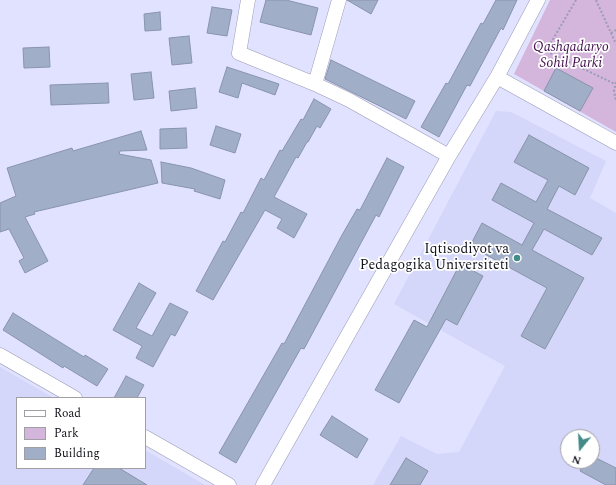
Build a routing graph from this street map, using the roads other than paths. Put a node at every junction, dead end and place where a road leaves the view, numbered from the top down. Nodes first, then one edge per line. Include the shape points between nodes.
1 (248, 0) edge
2 (339, 0) edge
3 (538, 0) edge
4 (497, 77) junction
5 (315, 84) junction
6 (616, 143) edge
7 (449, 156) junction
8 (0, 355) edge
9 (73, 397) edge
10 (146, 439) edge
11 (229, 485) edge
12 (263, 485) edge

1 - 5 street via 239,53
2 - 5 street
3 - 4 street
4 - 6 street
4 - 7 street
5 - 7 street
7 - 12 street
8 - 9 street
10 - 11 street

